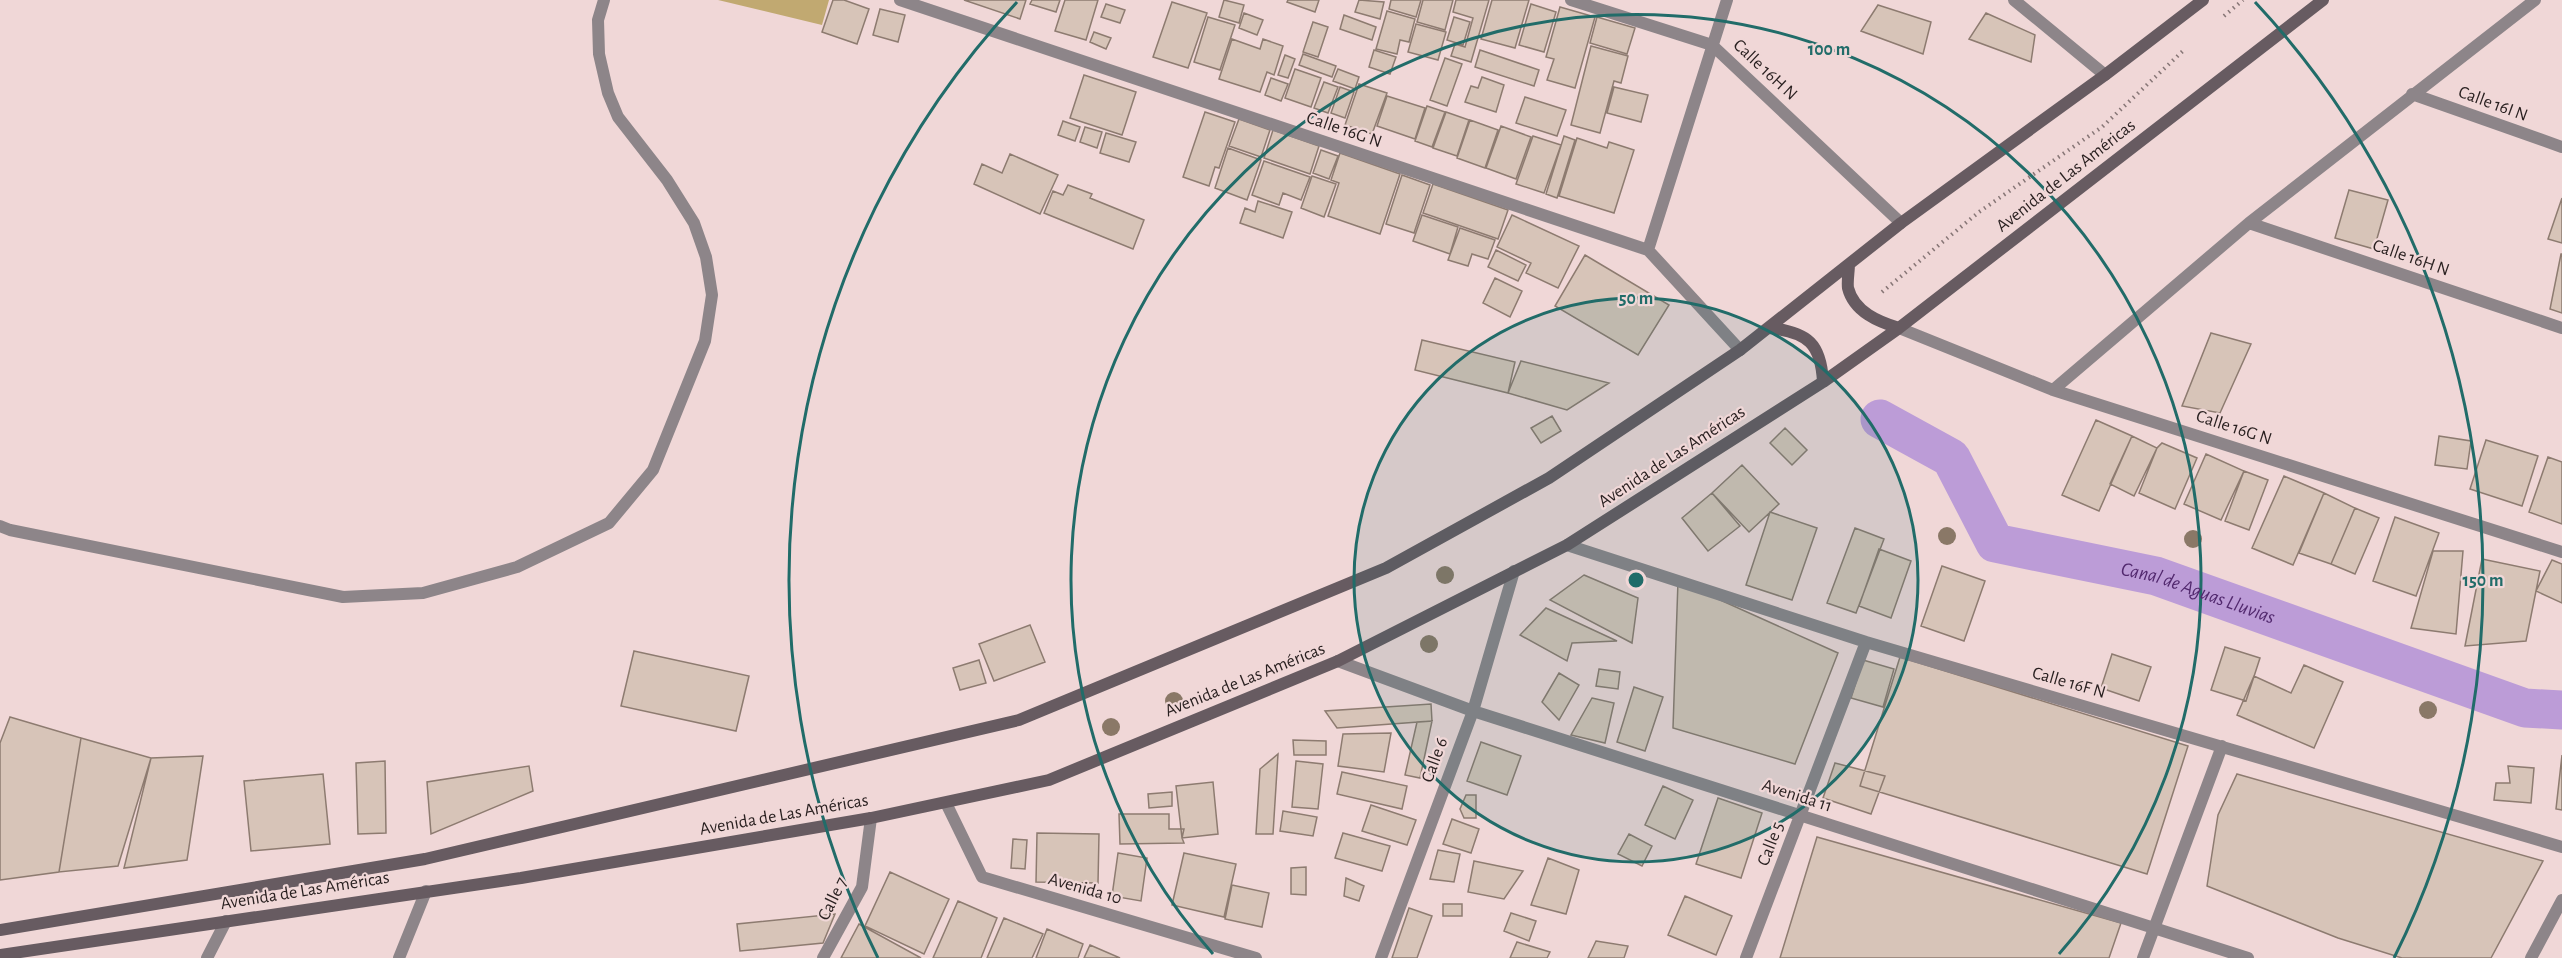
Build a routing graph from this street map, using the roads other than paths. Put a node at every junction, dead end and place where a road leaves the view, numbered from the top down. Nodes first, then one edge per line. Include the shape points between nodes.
1 (604, 0) edge
2 (900, 0) edge
3 (1571, 0) edge
4 (1726, 0) edge
5 (2014, 0) edge
6 (2203, 0) edge
7 (2322, 0) edge
8 (2535, 0) edge
9 (1712, 45) junction
10 (2105, 75) junction
11 (2412, 94) junction
12 (2562, 147) edge
13 (1901, 223) junction
14 (2249, 223) junction
15 (1648, 250) junction
16 (1849, 264) junction
17 (1770, 328) junction
18 (1899, 328) junction
19 (2562, 328) edge
20 (1740, 350) junction
21 (1823, 382) junction
22 (2053, 390) junction
23 (0, 525) edge
24 (1567, 545) junction
25 (2562, 552) edge
26 (1514, 572) junction
27 (1866, 642) junction
28 (1338, 661) junction
29 (1473, 711) junction
30 (2222, 746) junction
31 (946, 803) junction
32 (1801, 816) junction
33 (871, 818) junction
34 (2562, 847) edge
35 (426, 891) junction
36 (2562, 900) edge
37 (226, 921) junction
38 (2154, 929) junction
39 (0, 930) edge
40 (0, 955) edge
41 (207, 958) edge
42 (399, 958) edge
43 (823, 958) edge
44 (1256, 958) edge
45 (1381, 958) edge
46 (1746, 958) edge
47 (2143, 958) edge
48 (2248, 958) edge
49 (2531, 958) edge

1 - 23 street via 598,20 599,54 608,93 618,117 667,180 694,224 706,256 712,295 705,341 653,470 609,523 517,567 423,593 343,597 9,530
2 - 15 street, Calle 16G N
3 - 9 street, Calle 16H N
4 - 9 street
5 - 10 street
6 - 10 main road, Avenida de Las Américas
7 - 18 main road, Avenida de Las Américas
8 - 11 street
9 - 13 street, Calle 16H N
9 - 15 street
10 - 13 main road, Avenida de Las Américas
11 - 12 street, Calle 16I N
11 - 14 street
13 - 16 main road, Avenida de Las Américas
14 - 19 street, Calle 16H N
14 - 22 street
15 - 20 street, Calle 16G N
16 - 17 main road, Avenida de Las Américas
16 - 18 main road via 1848,288 1860,310
17 - 20 main road, Avenida de Las Américas
17 - 21 main road via 1792,330 1811,342 1822,360
18 - 21 main road, Avenida de Las Américas
18 - 22 street, Calle 16G N
20 - 39 main road, Avenida de Las Américas via 1549,478 1386,568 1019,720 425,859
21 - 24 main road, Avenida de Las Américas
22 - 25 street, Calle 16G N
24 - 26 main road, Avenida de Las Américas
24 - 27 street, Calle 16F N
26 - 28 main road, Avenida de Las Américas
26 - 29 street, Calle 6
27 - 30 street, Calle 16F N
27 - 32 street, Calle 5
28 - 29 street, Avenida 11
28 - 31 main road, Avenida de Las Américas via 1049,780
29 - 32 street, Avenida 11
29 - 45 street, Calle 6
30 - 34 street, Calle 16F N
30 - 38 street
31 - 33 main road, Avenida de Las Américas
31 - 44 street, Avenida 10 via 982,877
32 - 38 street, Avenida 11
32 - 46 street, Calle 5
33 - 35 main road, Avenida de Las Américas
33 - 43 street, Calle 7 via 862,887
35 - 37 main road, Avenida de Las Américas
35 - 42 street
36 - 49 street
37 - 40 main road, Avenida de Las Américas
37 - 41 street
38 - 47 street
38 - 48 street, Avenida 11

